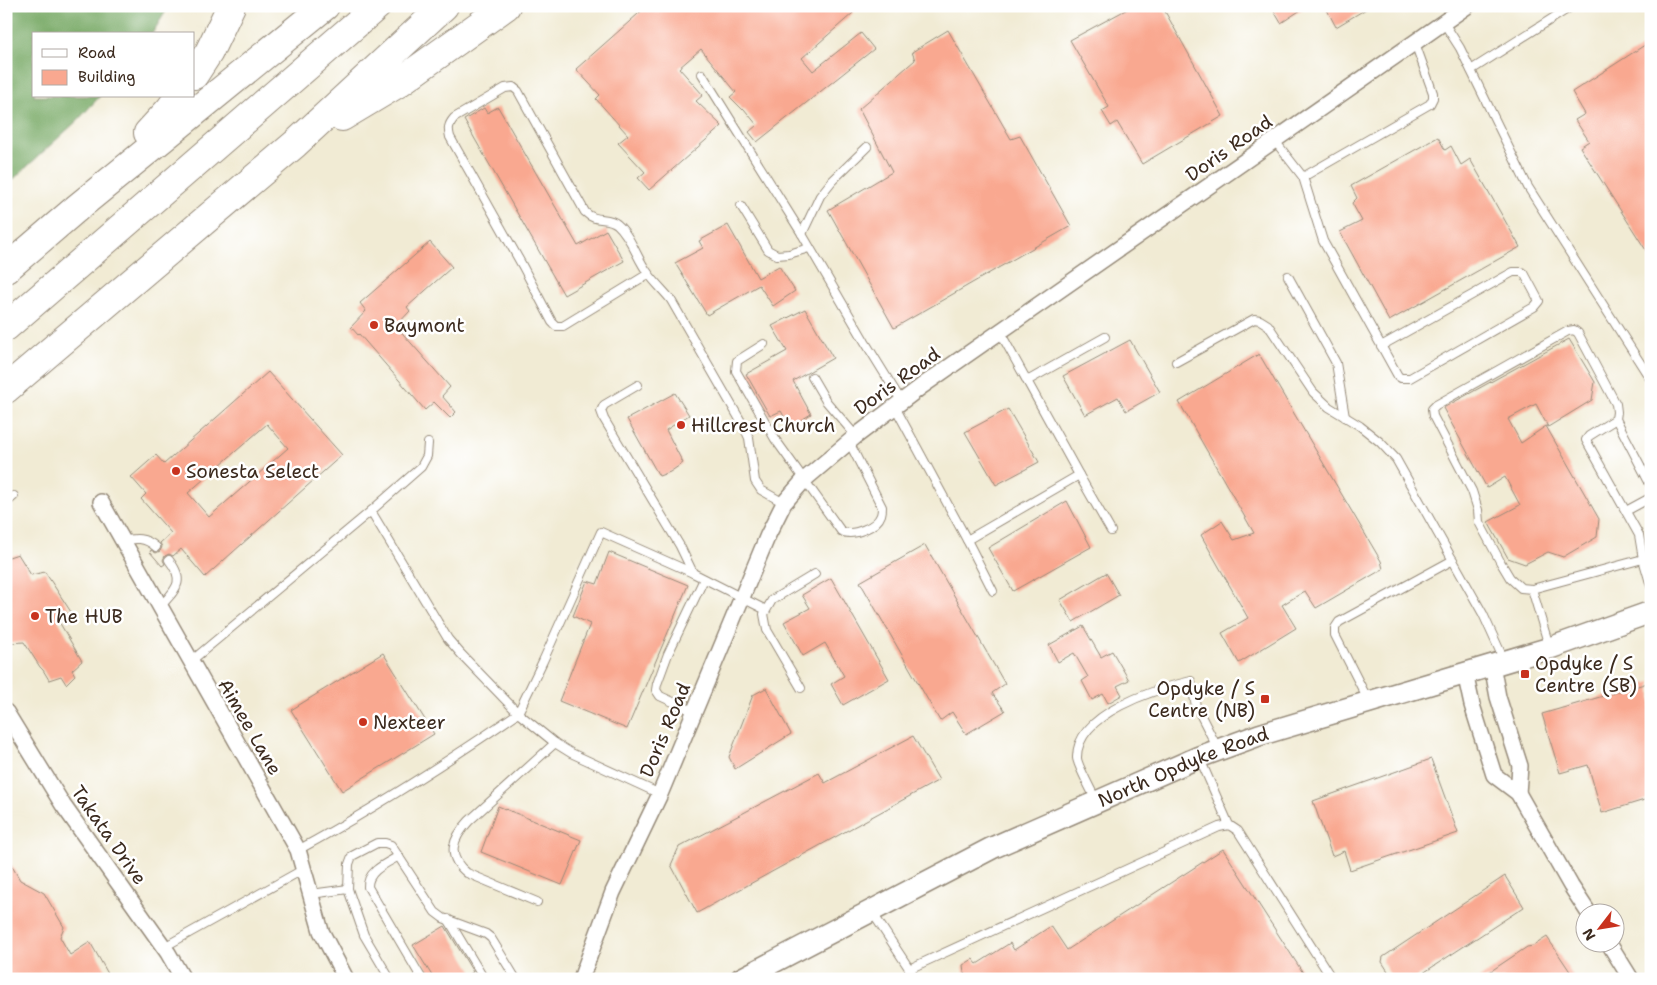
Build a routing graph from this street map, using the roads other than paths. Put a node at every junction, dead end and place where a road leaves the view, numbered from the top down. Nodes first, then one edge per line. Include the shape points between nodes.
1 (231, 6) edge
2 (325, 6) edge
3 (377, 6) edge
4 (444, 6) edge
5 (506, 6) edge
6 (1467, 6) edge
7 (1572, 6) edge
8 (1444, 23) junction
9 (1416, 43) junction
10 (1471, 70) junction
11 (195, 73) edge
12 (702, 74) dead end
13 (178, 98) edge
14 (1275, 141) junction
15 (295, 144) junction
16 (867, 147) dead end
17 (1303, 177) junction
18 (741, 206) dead end
19 (77, 208) junction
20 (802, 234) junction
21 (810, 248) junction
22 (6, 269) edge
23 (648, 274) junction
24 (1288, 276) dead end
25 (6, 326) edge
26 (1000, 332) junction
27 (1105, 337) dead end
28 (764, 344) dead end
29 (1381, 346) junction
30 (1176, 362) dead end
31 (812, 377) dead end
32 (1651, 380) edge
33 (1027, 381) junction
34 (638, 385) dead end
35 (6, 389) edge
36 (898, 405) junction
37 (1345, 417) junction
38 (1616, 419) junction
39 (852, 439) junction
40 (428, 443) dead end
41 (1079, 475) junction
42 (804, 480) junction
43 (1651, 486) edge
44 (14, 496) dead end
45 (1651, 496) edge
46 (101, 502) dead end
47 (6, 503) edge
48 (784, 503) junction
49 (371, 511) junction
50 (1626, 511) junction
51 (1111, 531) dead end
52 (967, 540) junction
53 (123, 541) junction
54 (156, 546) dead end
55 (1643, 559) junction
56 (169, 560) dead end
57 (1453, 560) junction
58 (693, 573) junction
59 (815, 574) dead end
60 (704, 578) junction
61 (1651, 586) edge
62 (1532, 589) junction
63 (993, 591) dead end
64 (742, 599) junction
65 (160, 607) junction
66 (766, 610) junction
67 (1651, 612) edge
68 (1550, 648) junction
69 (190, 662) junction
70 (1499, 663) junction
71 (1465, 673) junction
72 (801, 688) dead end
73 (1369, 702) junction
74 (6, 712) edge
75 (695, 712) junction
76 (518, 713) junction
77 (555, 743) junction
78 (1209, 754) junction
79 (1518, 793) junction
80 (660, 794) junction
81 (1097, 801) junction
82 (1229, 826) junction
83 (298, 850) junction
84 (399, 856) junction
85 (304, 869) junction
86 (348, 889) junction
87 (311, 894) junction
88 (537, 902) dead end
89 (1581, 902) edge
90 (871, 911) junction
91 (448, 919) junction
92 (164, 947) junction
93 (1614, 952) edge
94 (909, 969) junction
95 (183, 979) edge
96 (346, 979) edge
97 (390, 979) edge
98 (422, 979) edge
99 (484, 979) edge
100 (516, 979) edge
101 (583, 979) edge
102 (741, 979) edge
103 (916, 979) edge
104 (1332, 979) edge
105 (1631, 979) edge

1 - 11 highway
2 - 19 highway
3 - 25 highway
4 - 15 highway
5 - 15 highway via 397,84
6 - 8 street, Doris Road
7 - 10 lane
8 - 9 street, Doris Road
8 - 10 lane
9 - 14 street, Doris Road
9 - 17 lane via 1433,93 1430,104
10 - 32 lane via 1528,187
12 - 20 lane
13 - 19 highway
14 - 17 lane
14 - 26 street, Doris Road
15 - 35 highway
16 - 20 lane via 820,196
17 - 29 lane via 1322,242
18 - 21 lane via 768,250 783,255
19 - 22 highway
20 - 21 lane
21 - 36 lane
23 - 23 lane via 615,222 596,219 585,212 513,87 505,88 450,123 450,137 556,326 563,326
23 - 48 lane via 671,300 744,426 749,438 755,481 760,490
24 - 37 lane via 1336,363
26 - 33 lane
26 - 36 street, Doris Road
27 - 33 lane
28 - 42 lane via 737,362 736,371 775,439
29 - 29 lane via 1398,376 1410,378 1534,307 1539,301 1524,274 1513,272
30 - 37 lane via 1246,323 1260,320 1268,325 1313,392
31 - 39 lane
33 - 41 lane
34 - 58 lane via 604,405 601,411
36 - 39 street, Doris Road
36 - 52 lane
37 - 57 lane via 1380,442 1396,459
38 - 43 lane
38 - 50 lane via 1586,440
38 - 62 lane via 1616,404 1574,330 1432,409 1472,491 1483,531 1510,578 1521,588
39 - 42 street, Doris Road
39 - 42 lane via 882,506 881,516 873,524 856,534 841,531
40 - 49 lane via 421,467
41 - 51 lane
41 - 52 lane
42 - 48 street, Doris Road
44 - 47 lane
45 - 50 lane
46 - 53 street, Aimee Lane
48 - 64 street, Doris Road
49 - 69 lane
49 - 76 lane via 448,639
50 - 55 lane via 1639,535
52 - 63 lane
53 - 54 lane via 135,538
53 - 65 street, Aimee Lane
55 - 61 lane
55 - 62 lane
56 - 65 lane via 176,569 177,586
57 - 70 lane via 1486,620
57 - 73 lane via 1339,622 1335,628 1335,635
58 - 60 lane
58 - 76 lane via 601,532
59 - 66 lane via 772,600
60 - 64 lane
60 - 75 lane via 668,654 656,690 660,696
62 - 68 lane
64 - 66 lane
64 - 75 street, Doris Road
65 - 69 street, Aimee Lane
66 - 72 lane via 767,630
67 - 68 main road, North Opdyke Road
68 - 70 main road, North Opdyke Road
69 - 83 street, Aimee Lane
70 - 71 main road, North Opdyke Road
70 - 79 street via 1498,697 1520,766
71 - 73 main road, North Opdyke Road
71 - 79 street via 1494,775
73 - 78 main road, North Opdyke Road via 1259,735
74 - 92 street, Takata Drive via 63,805
75 - 80 street, Doris Road
76 - 77 lane
76 - 83 lane via 474,744
77 - 80 lane
77 - 88 lane via 469,821 453,845 458,866 467,873
78 - 81 main road, North Opdyke Road
78 - 81 lane via 1191,681 1138,696 1097,721 1082,736 1077,759
78 - 82 lane
79 - 89 street
80 - 101 street, Doris Road via 613,892
81 - 90 main road, North Opdyke Road via 992,848
82 - 94 lane via 1219,827
82 - 104 lane via 1238,831
83 - 85 street, Aimee Lane
84 - 86 lane via 391,845 377,843 352,856 348,864
84 - 91 lane via 435,912
84 - 98 lane via 372,873 367,882 368,888
85 - 87 street, Aimee Lane
85 - 92 lane
86 - 87 lane
86 - 97 lane via 364,935
87 - 96 street, Aimee Lane via 322,931
90 - 94 lane
90 - 102 main road, North Opdyke Road
91 - 99 lane
91 - 100 lane via 491,938
92 - 95 street, Takata Drive
93 - 105 street
94 - 103 lane

